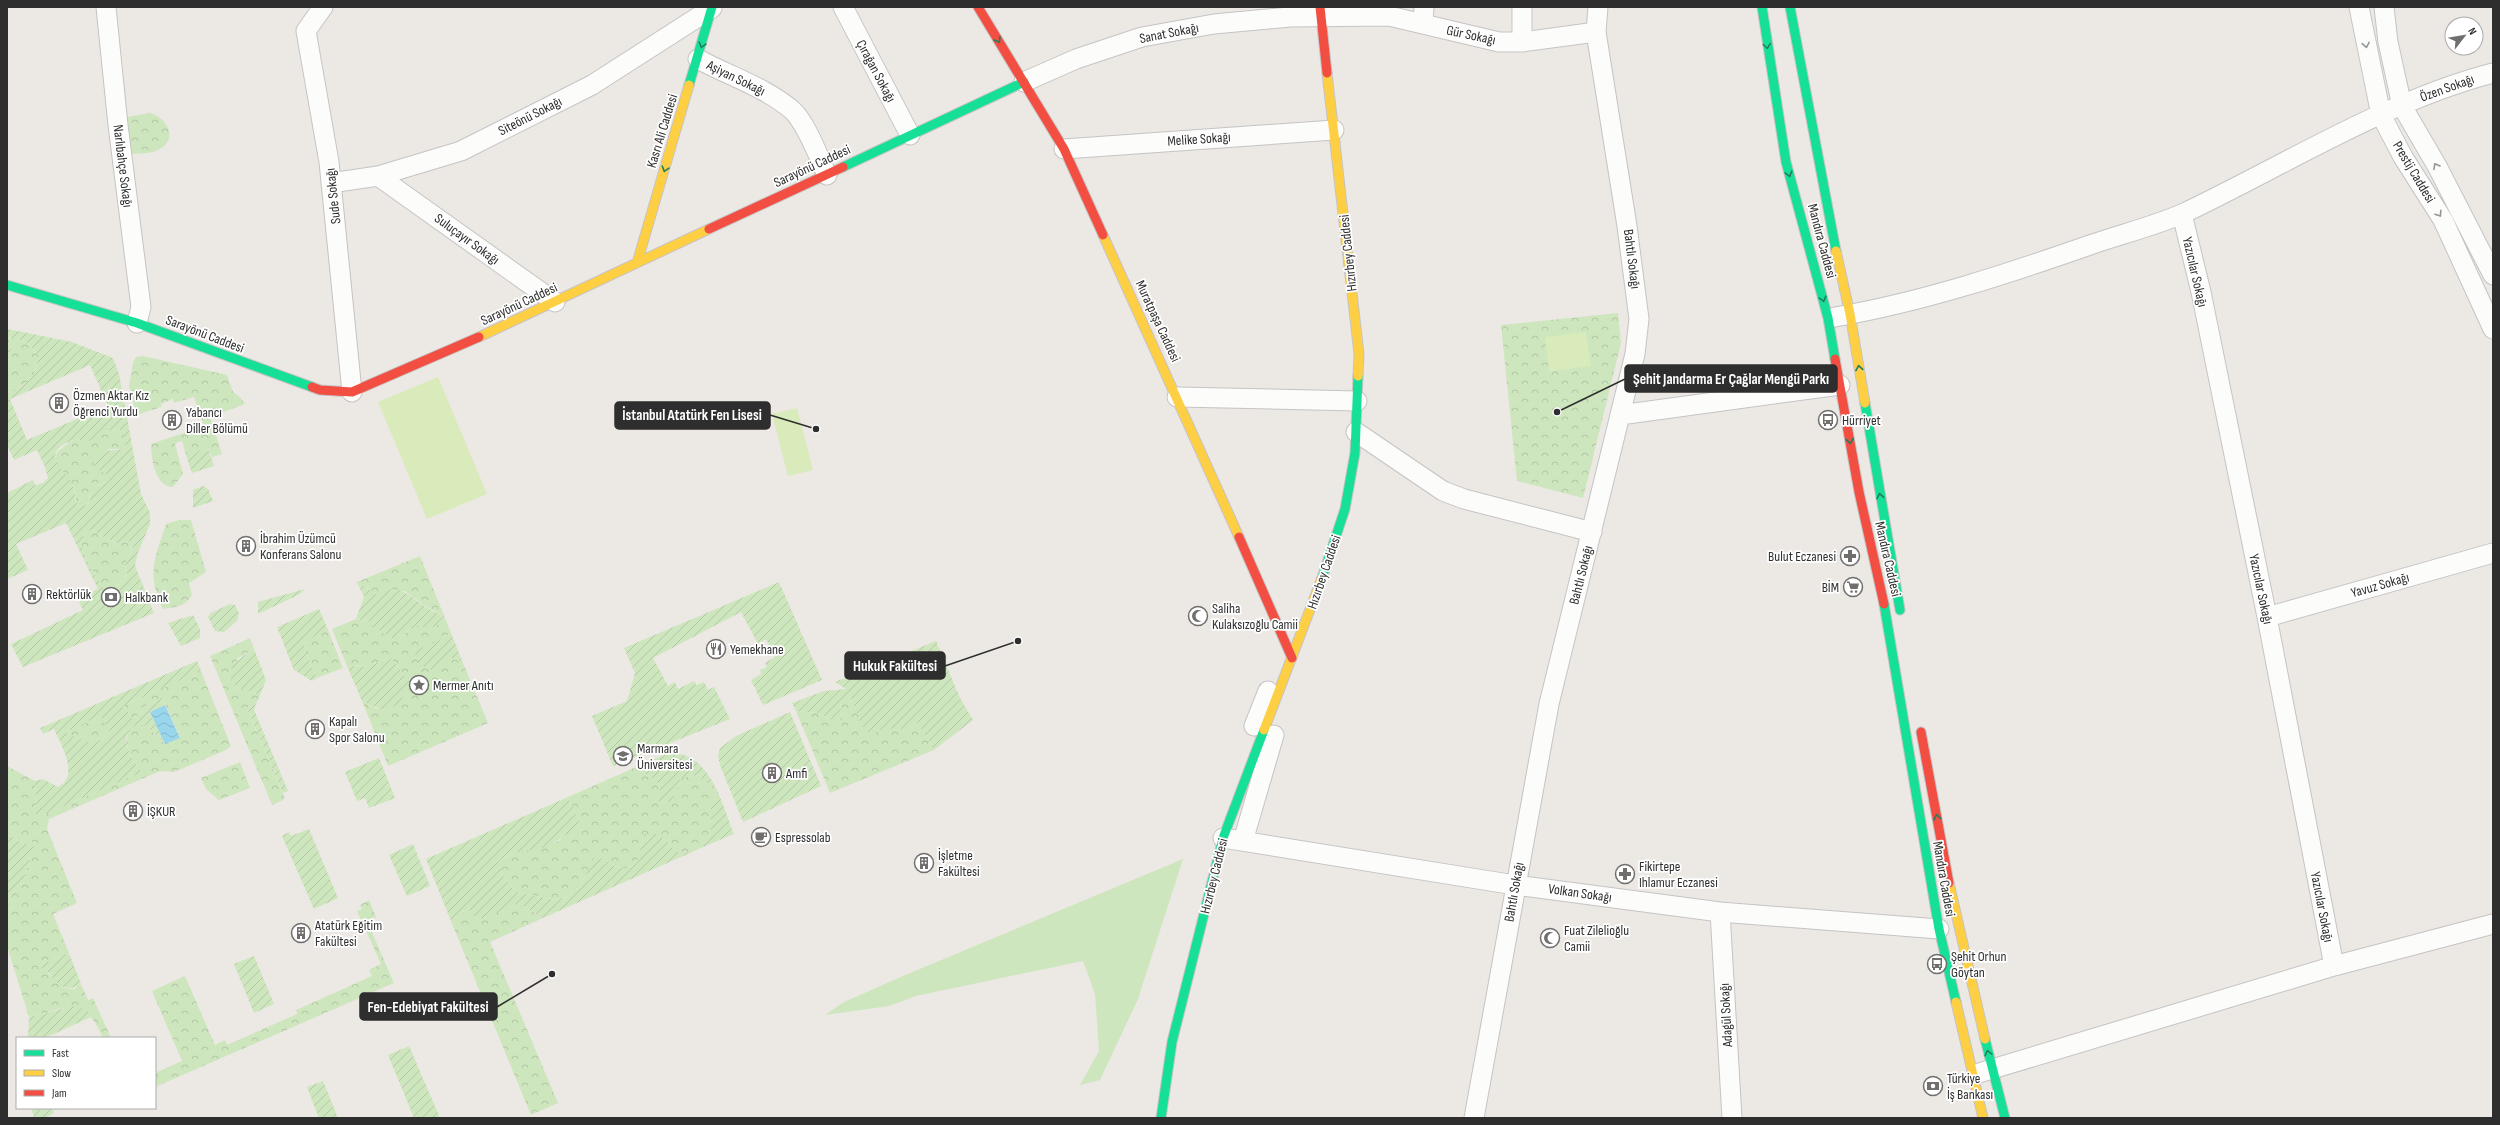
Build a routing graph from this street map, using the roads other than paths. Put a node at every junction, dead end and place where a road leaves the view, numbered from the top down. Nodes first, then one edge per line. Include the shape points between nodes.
1 (106, 7) edge
2 (323, 7) edge
3 (843, 7) edge
4 (978, 7) edge
5 (1522, 7) edge
6 (1598, 7) edge
7 (1762, 7) edge
8 (1790, 7) edge
9 (2359, 7) edge
10 (2384, 7) edge
11 (712, 8) edge
12 (1321, 12) edge
13 (1423, 15) edge
14 (1596, 32) junction
15 (1522, 42) junction
16 (698, 59) junction
17 (2493, 72) edge
18 (1024, 82) junction
19 (2402, 106) junction
20 (2381, 115) junction
21 (1334, 130) junction
22 (910, 135) junction
23 (1064, 149) junction
24 (827, 175) junction
25 (378, 176) junction
26 (331, 184) junction
27 (2182, 214) junction
28 (637, 263) junction
29 (2493, 275) edge
30 (7, 285) edge
31 (555, 302) junction
32 (1850, 314) junction
33 (1828, 318) junction
34 (137, 324) junction
35 (2493, 329) edge
36 (1840, 385) junction
37 (352, 392) junction
38 (1177, 397) junction
39 (1357, 401) junction
40 (1620, 415) junction
41 (1356, 432) junction
42 (1592, 532) junction
43 (2493, 553) edge
44 (2267, 617) junction
45 (1902, 622) dead end
46 (1289, 651) junction
47 (1918, 720) dead end
48 (1254, 726) dead end
49 (1274, 735) dead end
50 (1223, 838) junction
51 (1243, 841) junction
52 (1515, 884) junction
53 (1720, 912) junction
54 (2493, 924) edge
55 (1939, 929) junction
56 (2334, 966) junction
57 (1992, 1069) junction
58 (1972, 1075) junction
59 (1161, 1118) edge
60 (1474, 1118) edge
61 (1732, 1118) edge
62 (1983, 1118) edge
63 (2005, 1118) edge

1 - 34 street, Narlıbahçe Sokağı via 141,307
2 - 26 street, Sude Sokağı via 306,31
3 - 22 street, Çırağan Sokağı
4 -> 18 street, Muratpaşa Caddesi
5 - 15 street
6 - 14 street
7 -> 33 street, Mandıra Caddesi via 1786,162
8 - 32 street, Mandıra Caddesi via 1826,209
9 -> 20 street, Prestij Caddesi
10 - 19 street, Prestij Caddesi via 2388,42
11 -> 16 street, Kasrı Ali Caddesi
11 - 25 street, Siteönü Sokağı via 592,85 461,151
12 - 13 street, Gür Sokağı
12 - 18 street, Sanat Sokağı via 1214,24 1142,37 1076,59
12 - 21 street, Hızırbey Caddesi
13 - 15 street, Gür Sokağı via 1499,42
14 - 15 street, Gür Sokağı
14 - 40 street, Bahtlı Sokağı via 1639,319 1635,354
16 - 24 street, Aşiyan Sokağı via 731,77 756,86 792,110
16 -> 28 street, Kasrı Ali Caddesi
17 - 19 street, Özen Sokağı via 2454,83
18 - 22 street, Sarayönü Caddesi
18 - 23 street, Muratpaşa Caddesi
19 - 20 street, Özen Sokağı
29 -> 19 street, Prestij Caddesi via 2437,166
20 - 27 street, Özen Sokağı
20 -> 35 street, Prestij Caddesi via 2403,157 2443,220
21 - 23 street, Melike Sokağı
21 - 39 street, Hızırbey Caddesi via 1359,354
22 - 24 street, Sarayönü Caddesi
23 - 38 street, Muratpaşa Caddesi
24 - 28 street, Sarayönü Caddesi
25 - 26 street, Siteönü Sokağı
25 - 31 street, Suluçayır Sokağı
26 - 37 street, Sude Sokağı
27 - 32 street, Özen Sokağı via 1916,299
27 - 44 street, Yazıcılar Sokağı via 2201,292
28 - 31 street, Sarayönü Caddesi
30 - 34 street, Sarayönü Caddesi
31 - 37 street, Sarayönü Caddesi via 439,356
32 - 33 street, Özen Sokağı
45 -> 32 street, Mandıra Caddesi
33 - 36 street, Mandıra Caddesi
34 - 37 street, Sarayönü Caddesi via 320,390
36 - 40 street
36 -> 55 street, Mandıra Caddesi via 1859,492 1887,616
38 - 39 street
38 - 46 street, Muratpaşa Caddesi
39 - 41 street, Hızırbey Caddesi
40 - 42 street, Bahtlı Sokağı
41 - 42 street via 1443,491 1464,499
41 - 46 street, Hızırbey Caddesi via 1345,509 1326,569
42 - 52 street, Bahtlı Sokağı via 1549,704
43 - 44 street, Yavuz Sokağı
44 - 56 street, Yazıcılar Sokağı
46 - 48 street, Hızırbey Caddesi
46 - 50 street, Hızırbey Caddesi
57 -> 47 street, Mandıra Caddesi via 1956,920
49 - 51 street, Hızırbey Caddesi
50 - 51 street, Volkan Sokağı
50 - 59 street, Hızırbey Caddesi via 1172,1042
51 - 52 street, Volkan Sokağı
52 - 53 street, Volkan Sokağı
52 - 60 street, Bahtlı Sokağı
53 - 55 street, Volkan Sokağı
53 - 61 street, Adagül Sokağı
54 - 56 street
55 - 58 street, Mandıra Caddesi
56 - 57 street
57 - 58 street
57 - 63 street, Mandıra Caddesi
58 - 62 street, Mandıra Caddesi

